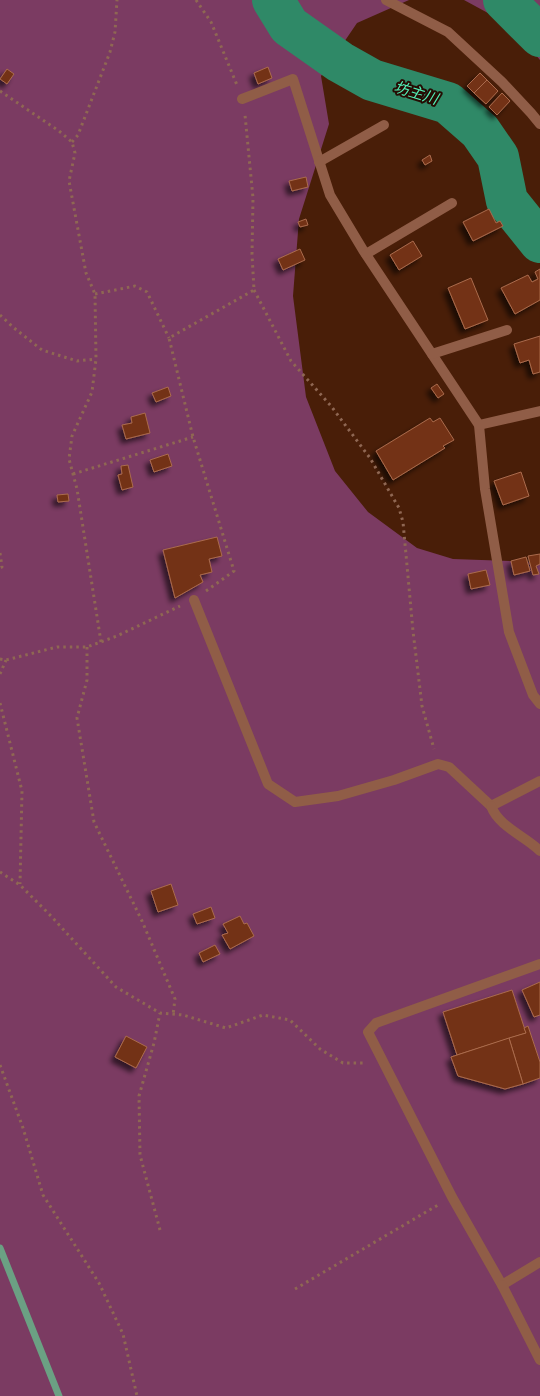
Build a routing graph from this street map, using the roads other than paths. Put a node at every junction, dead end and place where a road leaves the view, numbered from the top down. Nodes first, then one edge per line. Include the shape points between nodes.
1 (386, 0) edge
2 (242, 99) road end
3 (540, 124) edge
4 (384, 125) dead end
5 (319, 162) junction
6 (452, 203) dead end
7 (366, 254) junction
8 (507, 330) dead end
9 (432, 354) junction
10 (540, 411) edge
11 (479, 425) junction
12 (194, 600) road end
13 (540, 704) edge
14 (540, 781) edge
15 (491, 806) junction
16 (540, 851) edge
17 (540, 964) edge
18 (540, 1262) edge
19 (502, 1284) junction
20 (540, 1360) edge

1 - 3 street via 448,32 502,82
2 - 5 street via 293,80
4 - 5 street
5 - 7 street via 330,194
6 - 7 street
7 - 9 street
8 - 9 street
9 - 11 street
10 - 11 street
11 - 13 street via 485,490 509,632 533,695
12 - 15 street via 268,784 296,802 338,796 438,764 449,768
14 - 15 street
15 - 16 street via 503,822
17 - 19 street via 376,1023 368,1032 452,1197
18 - 19 street
19 - 20 street

